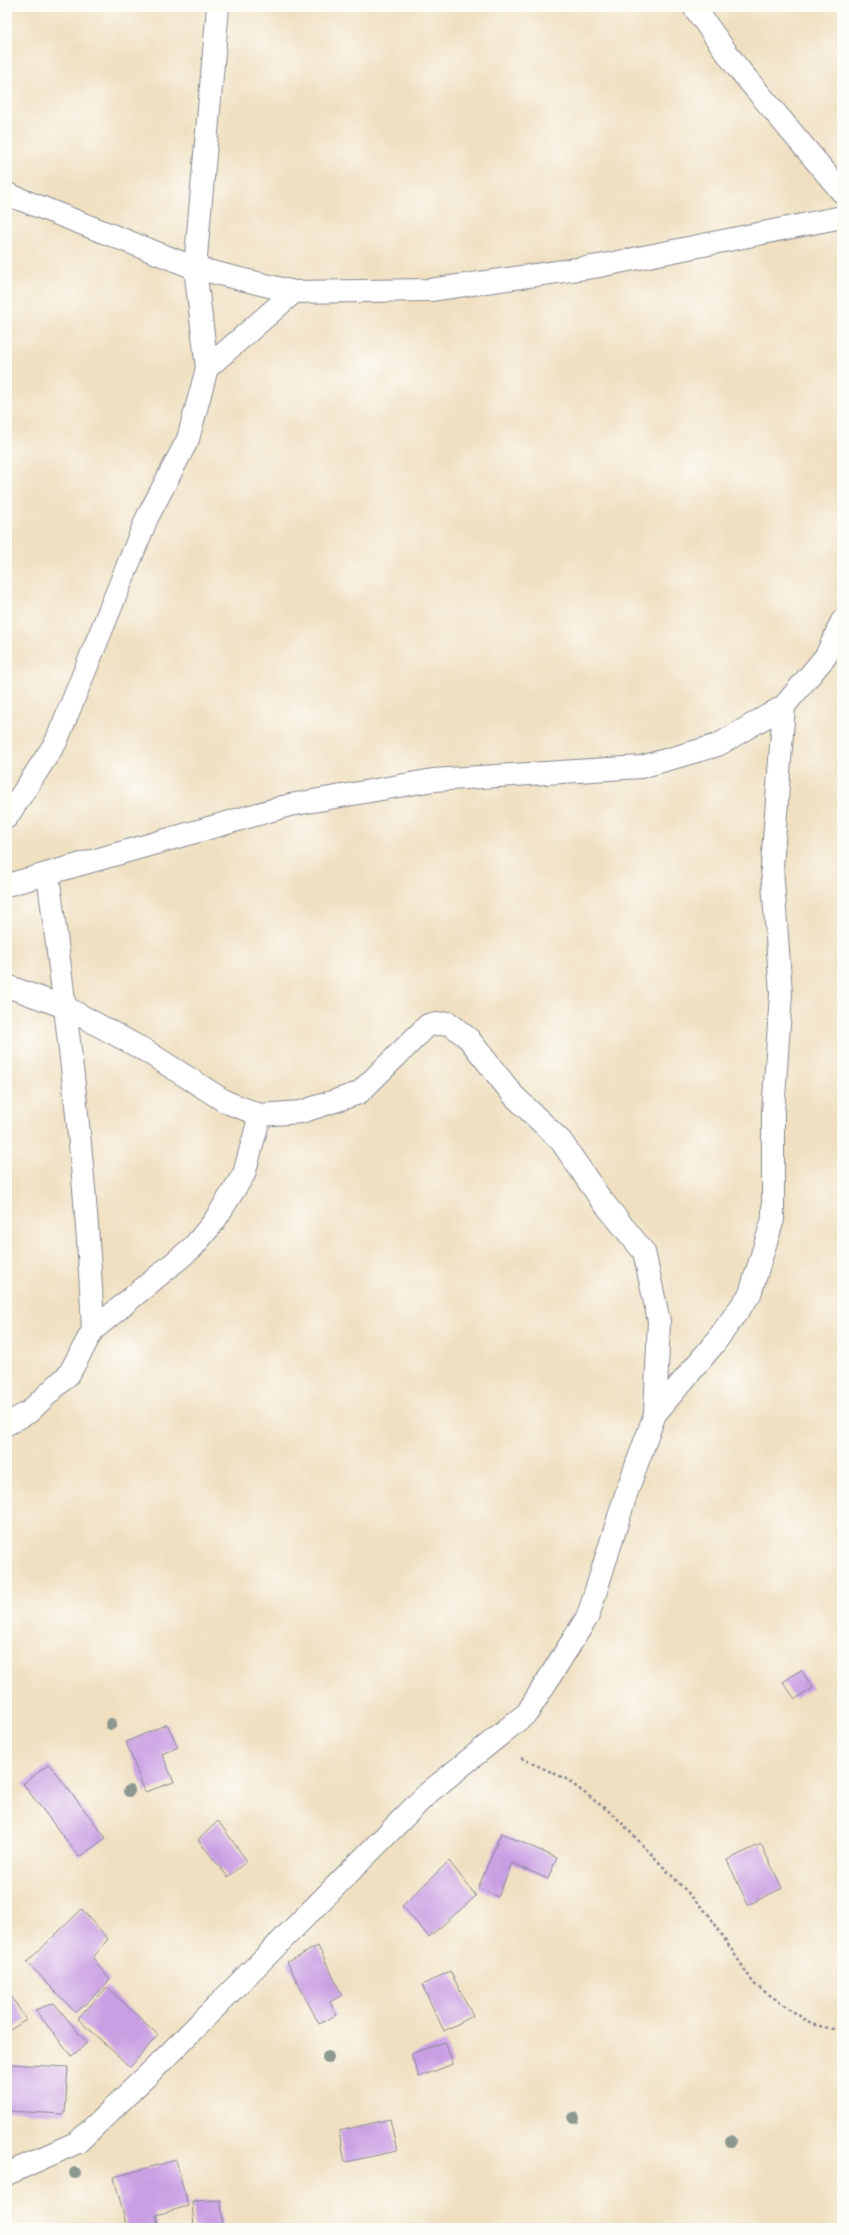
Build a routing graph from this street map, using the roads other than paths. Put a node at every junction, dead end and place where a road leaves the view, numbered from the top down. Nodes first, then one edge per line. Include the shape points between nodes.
1 (218, 7) edge
2 (694, 7) edge
3 (842, 192) edge
4 (7, 194) edge
5 (842, 217) edge
6 (195, 268) junction
7 (294, 292) junction
8 (207, 368) junction
9 (842, 621) edge
10 (784, 706) junction
11 (7, 818) edge
12 (48, 875) junction
13 (7, 886) edge
14 (7, 986) edge
15 (65, 1007) junction
16 (260, 1115) junction
17 (93, 1330) junction
18 (655, 1414) junction
19 (7, 1424) edge
20 (7, 2174) edge

1 - 6 street
2 - 3 street via 737,67
4 - 6 street
5 - 7 street via 599,266 430,290
6 - 7 street
6 - 8 street
7 - 8 street
8 - 11 street via 188,439 148,518 56,742
9 - 10 street via 826,656
10 - 12 street via 718,745 641,767 433,780 290,805
10 - 18 street via 772,867 781,994 773,1113 773,1219 750,1294 714,1344
12 - 13 street
12 - 15 street
14 - 15 street
15 - 16 street via 146,1051 226,1102
15 - 17 street via 90,1252
16 - 17 street via 244,1174 213,1223 194,1247
16 - 18 street via 301,1112 359,1092 428,1025 449,1023 469,1038 514,1096 561,1141 600,1198 644,1252 659,1321
17 - 19 street via 69,1374 30,1412
18 - 20 street via 627,1491 588,1616 527,1713 428,1793 78,2142

